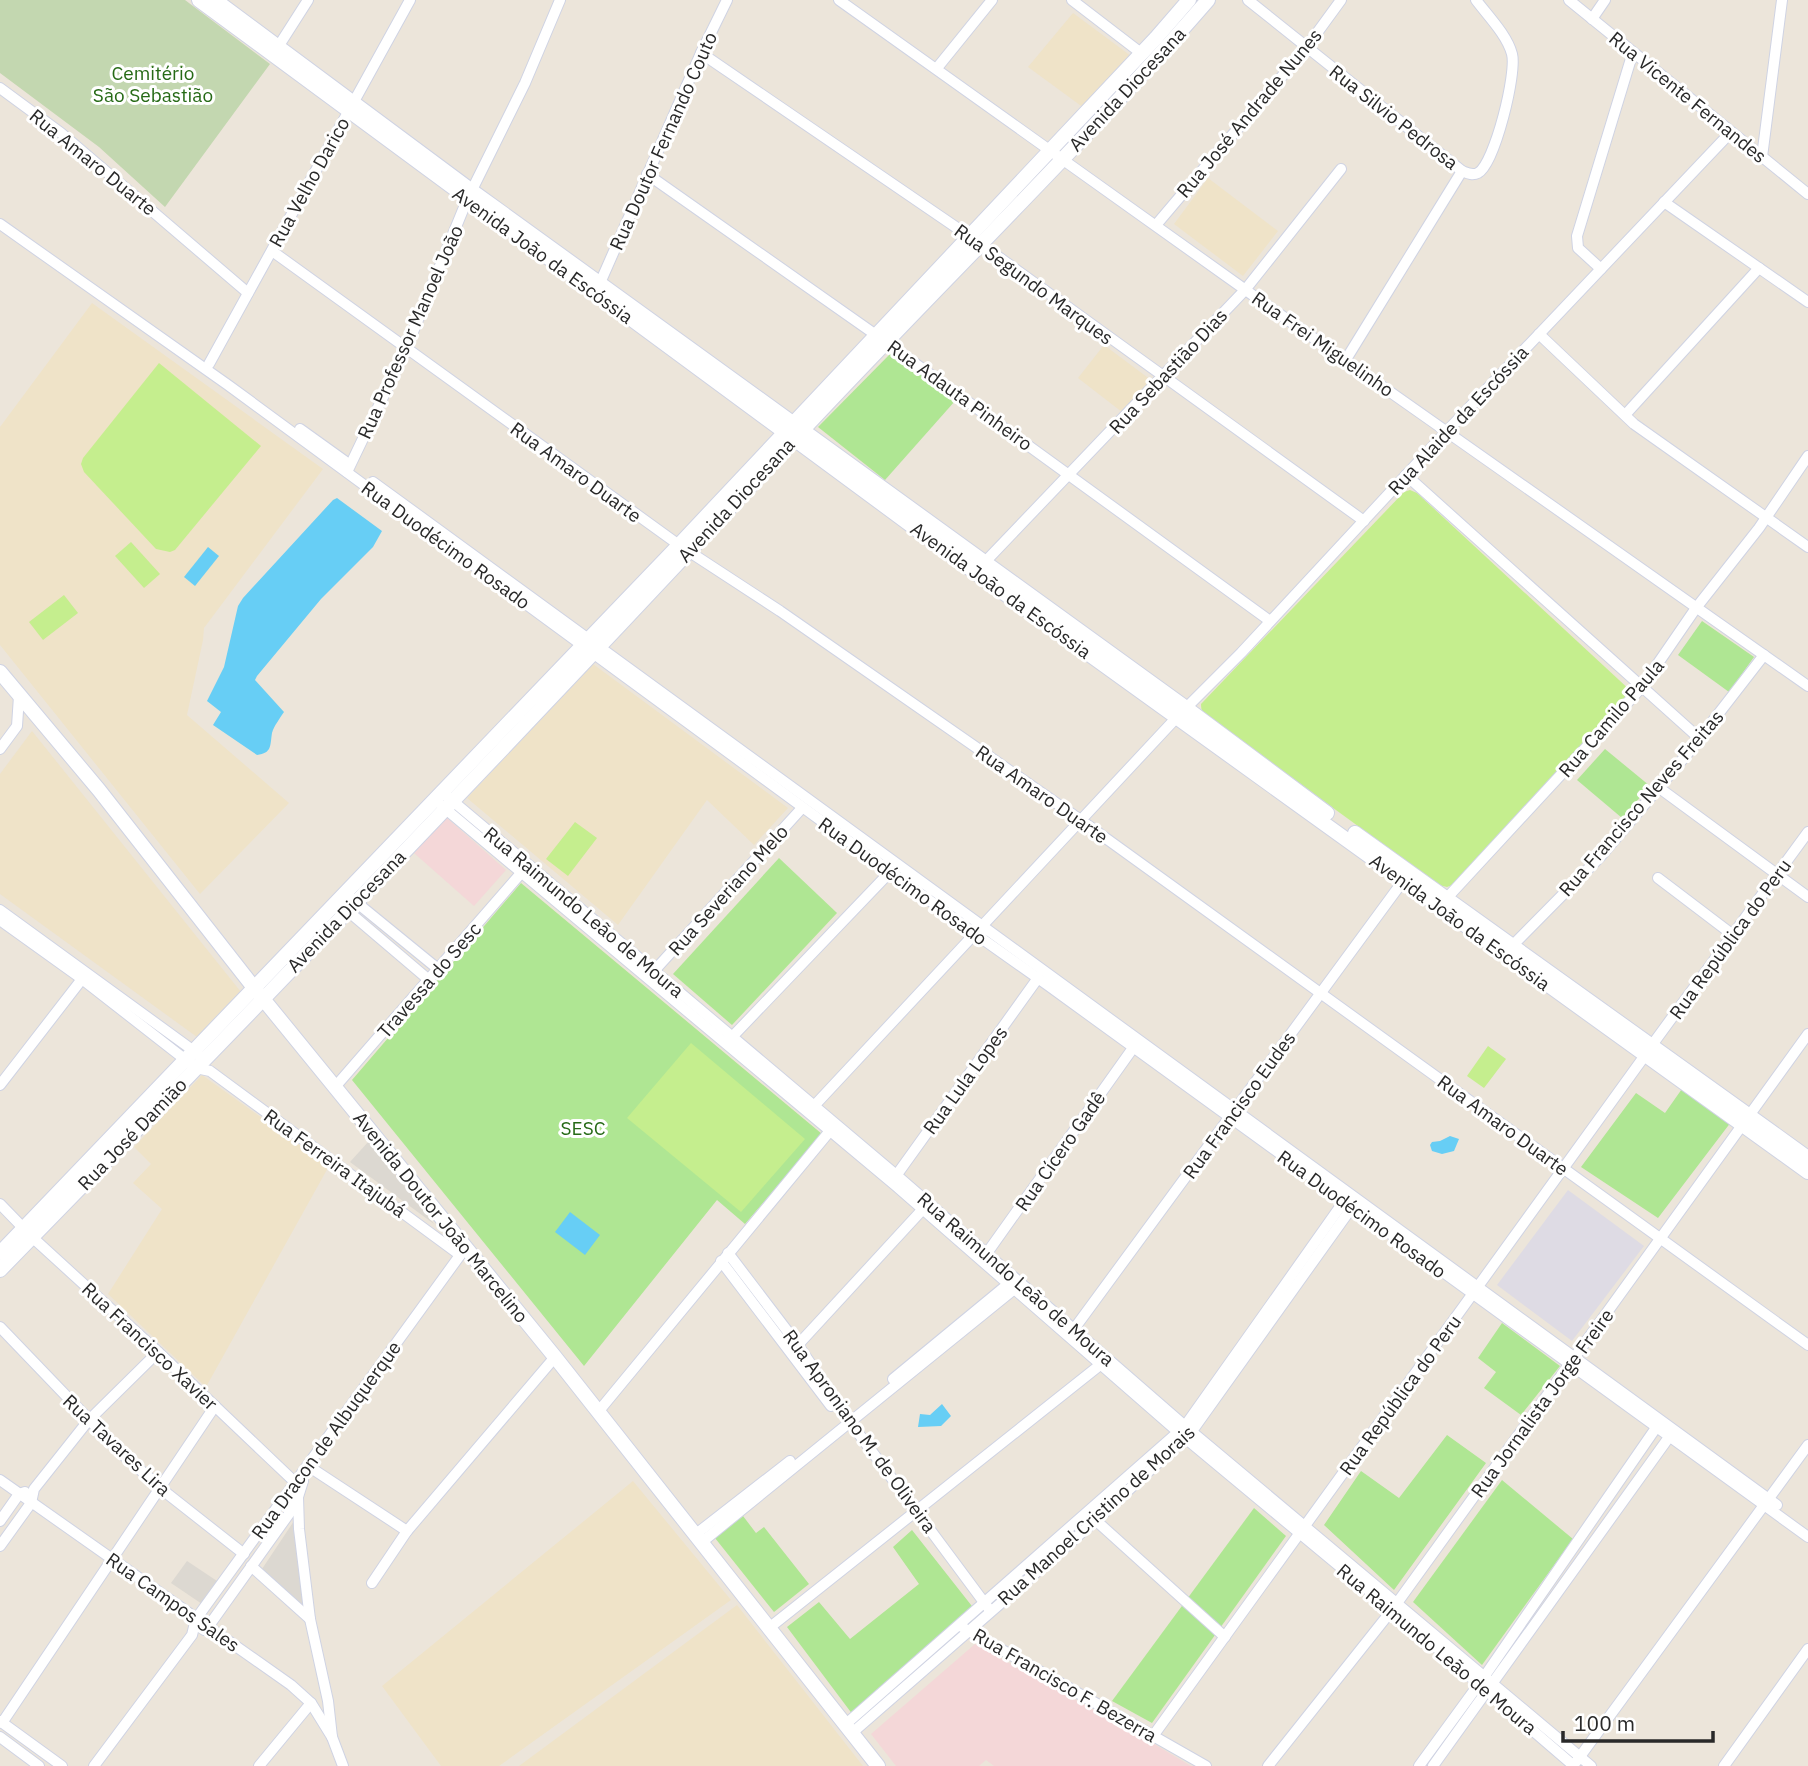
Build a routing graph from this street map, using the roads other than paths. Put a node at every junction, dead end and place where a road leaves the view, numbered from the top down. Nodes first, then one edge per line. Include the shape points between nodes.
1 (199, 0) edge
2 (215, 0) edge
3 (308, 0) edge
4 (410, 0) edge
5 (560, 0) edge
6 (727, 0) edge
7 (839, 0) edge
8 (992, 0) edge
9 (1072, 0) edge
10 (1189, 0) edge
11 (1208, 0) edge
12 (1248, 0) edge
13 (1341, 0) edge
14 (1476, 0) edge
15 (1569, 0) edge
16 (1605, 0) edge
17 (1782, 0) edge
18 (1592, 19) junction
19 (1161, 43) junction
20 (278, 47) junction
21 (1306, 48) junction
22 (1633, 52) junction
23 (701, 53) junction
24 (1141, 53) junction
25 (937, 68) junction
26 (0, 88) edge
27 (351, 106) junction
28 (1731, 132) junction
29 (1055, 154) junction
30 (1762, 157) junction
31 (1341, 169) dead end
32 (1462, 171) junction
33 (646, 174) junction
34 (1808, 194) edge
35 (470, 195) junction
36 (1664, 202) junction
37 (0, 215) edge
38 (0, 224) edge
39 (1156, 225) junction
40 (975, 241) junction
41 (272, 251) junction
42 (1759, 268) junction
43 (1601, 269) junction
44 (600, 283) junction
45 (1245, 290) junction
46 (248, 293) junction
47 (1808, 302) edge
48 (1539, 334) junction
49 (882, 339) junction
50 (406, 349) junction
51 (1345, 360) junction
52 (209, 364) junction
53 (1163, 377) junction
54 (1625, 415) junction
55 (794, 431) junction
56 (1447, 431) junction
57 (1808, 456) edge
58 (349, 469) junction
59 (1071, 474) junction
60 (1406, 475) junction
61 (1766, 517) junction
62 (1364, 521) junction
63 (1808, 547) edge
64 (684, 548) junction
65 (984, 563) junction
66 (1696, 608) junction
67 (1270, 621) junction
68 (590, 646) junction
69 (1764, 655) junction
70 (0, 673) edge
71 (1808, 686) edge
72 (1642, 688) junction
73 (19, 696) junction
74 (1182, 712) junction
75 (1699, 738) junction
76 (0, 749) edge
77 (1658, 788) junction
78 (443, 800) junction
79 (802, 808) junction
80 (1082, 821) junction
81 (1808, 832) edge
82 (522, 872) junction
83 (890, 872) junction
84 (1777, 874) junction
85 (1658, 878) dead end
86 (1404, 881) junction
87 (1808, 897) edge
88 (1446, 899) junction
89 (346, 902) junction
90 (0, 909) edge
91 (0, 919) edge
92 (977, 929) junction
93 (1733, 935) junction
94 (1513, 945) junction
95 (438, 969) junction
96 (654, 971) junction
97 (1038, 978) junction
98 (82, 979) junction
99 (429, 980) junction
100 (259, 993) junction
101 (1321, 993) junction
102 (1808, 1034) edge
103 (732, 1037) junction
104 (1133, 1048) junction
105 (1649, 1050) junction
106 (198, 1062) junction
107 (0, 1085) edge
108 (335, 1087) junction
109 (814, 1106) junction
110 (1232, 1114) junction
111 (1745, 1120) junction
112 (833, 1127) junction
113 (1808, 1158) edge
114 (1563, 1169) junction
115 (1808, 1172) edge
116 (894, 1179) junction
117 (1351, 1201) junction
118 (0, 1204) edge
119 (923, 1209) junction
120 (27, 1233) junction
121 (1661, 1239) junction
122 (463, 1251) junction
123 (0, 1253) edge
124 (987, 1254) junction
125 (724, 1257) junction
126 (0, 1270) edge
127 (1015, 1284) junction
128 (1476, 1290) junction
129 (0, 1327) edge
130 (1074, 1329) junction
131 (1808, 1345) edge
132 (794, 1349) junction
133 (158, 1352) junction
134 (555, 1357) junction
135 (1573, 1361) junction
136 (1100, 1365) junction
137 (215, 1406) junction
138 (598, 1412) junction
139 (846, 1420) junction
140 (88, 1421) junction
141 (1659, 1424) junction
142 (1185, 1432) junction
143 (1672, 1433) junction
144 (1808, 1445) edge
145 (306, 1469) junction
146 (0, 1480) edge
147 (160, 1487) junction
148 (34, 1489) junction
149 (298, 1490) junction
150 (19, 1494) junction
151 (1767, 1502) junction
152 (31, 1503) junction
153 (916, 1513) junction
154 (1092, 1517) junction
155 (0, 1521) edge
156 (1808, 1528) edge
157 (1303, 1530) junction
158 (407, 1531) junction
159 (1808, 1536) edge
160 (699, 1538) junction
161 (0, 1546) edge
162 (244, 1554) junction
163 (112, 1559) junction
164 (251, 1566) junction
165 (372, 1583) dead end
166 (1395, 1607) junction
167 (985, 1609) junction
168 (196, 1619) junction
169 (310, 1619) junction
170 (208, 1628) junction
171 (964, 1628) junction
172 (769, 1629) junction
173 (191, 1635) junction
174 (1225, 1637) junction
175 (1808, 1649) edge
176 (1486, 1684) junction
177 (311, 1703) junction
178 (1, 1722) edge
179 (849, 1729) junction
180 (1153, 1736) junction
181 (332, 1737) junction
182 (0, 1738) edge
183 (1575, 1763) edge
184 (39, 1766) edge
185 (62, 1766) edge
186 (94, 1766) edge
187 (259, 1766) edge
188 (343, 1766) edge
189 (878, 1766) edge
190 (1206, 1766) edge
191 (1268, 1766) edge
192 (1419, 1766) edge
193 (1433, 1766) edge
194 (1591, 1766) edge
195 (1724, 1766) edge

1 - 27 main road, Avenida João da Escóssia
2 - 20 main road, Avenida João da Escóssia
3 - 20 street
4 - 27 street, Rua Velho Darico
5 - 35 street, Rua Professor Manoel João
6 - 23 street, Rua Doutor Fernando Couto
7 - 25 street, Rua Frei Miguelinho
8 - 25 street
9 - 24 street
10 - 19 main road, Avenida Diocesana
11 - 19 main road, Avenida Diocesana
12 - 21 street, Rua Silvio Pedrosa
13 - 21 street, Rua José Andrade Nunes
14 - 32 street, Rua Silvio Pedrosa via 1508,44 1513,63 1494,148 1478,172
15 - 18 street, Rua Vicente Fernandes
16 - 18 street
17 - 30 street
18 - 22 street, Rua Vicente Fernandes
19 - 24 main road, Avenida Diocesana
19 - 29 main road, Avenida Diocesana
20 - 27 main road, Avenida João da Escóssia
21 - 32 street, Rua Silvio Pedrosa
21 - 39 street, Rua José Andrade Nunes
22 - 28 street, Rua Vicente Fernandes
22 - 43 street via 1577,236 1578,248
23 - 33 street, Rua Doutor Fernando Couto
23 - 40 street, Rua Segundo Marques
24 - 29 main road, Avenida Diocesana
25 - 29 street, Rua Frei Miguelinho
26 - 46 street, Rua Amaro Duarte via 61,133
27 - 35 main road, Avenida João da Escóssia
27 - 41 street, Rua Velho Darico
28 - 30 street, Rua Vicente Fernandes
28 - 36 street, Rua Alaide da Escóssia
29 - 39 street, Rua Frei Miguelinho
29 - 40 main road, Avenida Diocesana
30 - 34 street, Rua Vicente Fernandes
31 - 45 street, Rua Sebastião Dias
32 - 51 street
33 - 44 street, Rua Doutor Fernando Couto
33 - 49 street, Rua Adauta Pinheiro
35 - 44 main road, Avenida João da Escóssia
35 - 50 street, Rua Professor Manoel João
35 - 55 main road, Avenida João da Escóssia
36 - 42 street
36 - 43 street, Rua Alaide da Escóssia
37 - 52 street, Rua Duodécimo Rosado
38 - 58 street, Rua Duodécimo Rosado
39 - 45 street, Rua Frei Miguelinho
40 - 49 main road, Avenida Diocesana
40 - 53 street, Rua Segundo Marques
41 - 46 street, Rua Velho Darico
41 - 50 street, Rua Amaro Duarte
42 - 47 street
42 - 54 street
43 - 48 street, Rua Alaide da Escóssia
44 - 55 main road, Avenida João da Escóssia
45 - 51 street, Rua Frei Miguelinho
45 - 53 street, Rua Sebastião Dias
46 - 52 street, Rua Velho Darico
48 - 54 street
48 - 56 street, Rua Alaide da Escóssia
49 - 55 main road, Avenida Diocesana
49 - 59 street, Rua Adauta Pinheiro
50 - 58 street, Rua Professor Manoel João
50 - 64 street, Rua Amaro Duarte
51 - 56 street, Rua Frei Miguelinho
52 - 58 street, Rua Duodécimo Rosado
53 - 59 street, Rua Sebastião Dias
53 - 62 street, Rua Segundo Marques
54 - 61 street
55 - 64 main road, Avenida Diocesana
55 - 65 main road, Avenida João da Escóssia
55 - 74 main road, Avenida João da Escóssia via 954,556
56 - 60 street, Rua Alaide da Escóssia
56 - 66 street, Rua Frei Miguelinho
57 - 61 street, Rua Camilo Paula
58 - 68 street, Rua Duodécimo Rosado
59 - 65 street, Rua Sebastião Dias
59 - 67 street, Rua Adauta Pinheiro
60 - 62 street, Rua Alaide da Escóssia
60 - 72 street
61 - 63 street
61 - 66 street, Rua Camilo Paula
62 - 67 street, Rua Alaide da Escóssia
64 - 68 main road, Avenida Diocesana
64 - 80 street, Rua Amaro Duarte
65 - 74 main road, Avenida João da Escóssia
66 - 69 street, Rua Frei Miguelinho
66 - 72 street, Rua Camilo Paula
67 - 74 street, Rua Alaide da Escóssia
68 - 78 main road, Avenida Diocesana
68 - 79 street, Rua Duodécimo Rosado
68 - 92 street, Rua Duodécimo Rosado
69 - 71 street, Rua Frei Miguelinho
69 - 75 street, Rua Francisco Neves Freitas
70 - 73 main road, Avenida Doutor João Marcelino
72 - 75 street
72 - 88 street, Rua Camilo Paula
73 - 76 street via 17,726
73 - 100 main road, Avenida Doutor João Marcelino
74 - 80 street, Rua Alaide da Escóssia
74 - 86 main road, Avenida João da Escóssia
74 - 88 main road, Avenida João da Escóssia
75 - 77 street, Rua Francisco Neves Freitas
77 - 84 street
77 - 94 street, Rua Francisco Neves Freitas via 1586,872
78 - 82 street, Rua Raimundo Leão de Moura
78 - 89 main road, Avenida Diocesana
78 - 96 street, Rua Raimundo Leão de Moura
79 - 83 street, Rua Duodécimo Rosado
79 - 96 street, Rua Severiano Melo
80 - 92 street, Rua Alaide da Escóssia
80 - 101 street, Rua Amaro Duarte
81 - 84 street, Rua República do Peru
82 - 95 street, Travessa do Sesc
82 - 112 street, Rua Raimundo Leão de Moura
83 - 92 street, Rua Duodécimo Rosado
83 - 103 street
84 - 87 street
84 - 93 street, Rua República do Peru
85 - 93 street
86 - 101 street, Rua Francisco Eudes
86 - 105 main road, Avenida João da Escóssia
88 - 94 main road, Avenida João da Escóssia
89 - 95 street
89 - 99 street
89 - 100 main road, Avenida Diocesana
90 - 106 street, Rua Ferreira Itajubá
91 - 98 street, Rua Ferreira Itajubá
92 - 97 street, Rua Duodécimo Rosado
92 - 109 street, Rua Alaide da Escóssia
92 - 110 street, Rua Duodécimo Rosado
93 - 105 street, Rua República do Peru
94 - 105 main road, Avenida João da Escóssia
95 - 99 street, Travessa do Sesc
96 - 103 street, Rua Raimundo Leão de Moura
97 - 104 street, Rua Duodécimo Rosado
97 - 116 street, Rua Lula Lopes
98 - 106 street, Rua Ferreira Itajubá
98 - 107 street
99 - 108 street, Travessa do Sesc
100 - 106 main road, Rua José Damião
100 - 108 main road, Avenida Doutor João Marcelino
101 - 110 street, Rua Francisco Eudes
101 - 114 street, Rua Amaro Duarte
102 - 111 street, Rua Jornalista Jorge Freire
103 - 109 street, Rua Raimundo Leão de Moura
104 - 110 street, Rua Duodécimo Rosado
104 - 124 street, Rua Cícero Gadê
105 - 111 main road, Avenida João da Escóssia
105 - 114 street, Rua República do Peru
106 - 120 main road, Rua José Damião
106 - 122 street, Rua Ferreira Itajubá
108 - 122 main road, Avenida Doutor João Marcelino
109 - 112 street, Rua Raimundo Leão de Moura
110 - 117 street, Rua Duodécimo Rosado
110 - 130 street, Rua Francisco Eudes
111 - 113 main road, Avenida João da Escóssia
111 - 115 main road, Avenida João da Escóssia
111 - 121 street, Rua Jornalista Jorge Freire
112 - 116 street, Rua Raimundo Leão de Moura
112 - 125 street
114 - 121 street, Rua Amaro Duarte
114 - 128 street, Rua República do Peru
116 - 119 street, Rua Raimundo Leão de Moura
116 - 124 street, Rua Raimundo Leão de Moura
117 - 128 street, Rua Duodécimo Rosado
117 - 142 street, Rua Manoel Cristino de Morais
118 - 120 street, Rua Francisco Xavier
119 - 127 street, Rua Raimundo Leão de Moura
119 - 132 street
120 - 123 main road, Rua José Damião
120 - 126 main road, Rua José Damião
120 - 133 street, Rua Francisco Xavier
121 - 131 street, Rua Amaro Duarte
121 - 135 street, Rua Jornalista Jorge Freire
122 - 134 main road, Avenida Doutor João Marcelino
122 - 145 street, Rua Dracon de Albuquerque
124 - 127 street, Rua Raimundo Leão de Moura
125 - 132 street, Rua Aproniano M. de Oliveira
125 - 138 street
127 - 130 street, Rua Raimundo Leão de Moura
127 - 136 street, Rua Raimundo Leão de Moura
127 - 139 street
128 - 135 street, Rua Duodécimo Rosado
128 - 157 street, Rua República do Peru
129 - 140 street, Rua Tavares Lira
130 - 142 street, Rua Raimundo Leão de Moura
132 - 139 street, Rua Aproniano M. de Oliveira
133 - 137 street, Rua Francisco Xavier
133 - 140 street
134 - 138 main road, Avenida Doutor João Marcelino
134 - 158 street
135 - 141 street, Rua Duodécimo Rosado
135 - 166 street, Rua Jornalista Jorge Freire
136 - 142 street, Rua Raimundo Leão de Moura
136 - 153 street
137 - 147 street
137 - 149 street, Rua Francisco Xavier
138 - 160 main road, Avenida Doutor João Marcelino
139 - 153 street, Rua Aproniano M. de Oliveira
139 - 160 street
140 - 147 street, Rua Tavares Lira
140 - 148 street
141 - 143 street, Rua Duodécimo Rosado
141 - 176 street
142 - 154 street, Rua Manoel Cristino de Morais
142 - 157 street, Rua Raimundo Leão de Moura
143 - 151 street, Rua Duodécimo Rosado
143 - 176 street
144 - 151 street
145 - 149 street
145 - 158 street
146 - 150 street, Rua Campos Sales
147 - 162 street, Rua Tavares Lira
147 - 163 street
148 - 150 street
148 - 152 street
149 - 162 street, Rua Dracon de Albuquerque
149 - 164 street, Rua Dracon de Albuquerque via 291,1511
149 - 169 street
150 - 152 street, Rua Campos Sales
150 - 155 street
151 - 156 street, Rua Duodécimo Rosado
151 - 159 street, Rua Duodécimo Rosado
151 - 183 street
152 - 161 street
152 - 163 street, Rua Campos Sales
153 - 167 street, Rua Aproniano M. de Oliveira
153 - 172 street
154 - 167 street, Rua Manoel Cristino de Morais
154 - 174 street
157 - 166 street, Rua Raimundo Leão de Moura
157 - 174 street, Rua República do Peru
158 - 165 street
160 - 172 main road, Avenida Doutor João Marcelino
162 - 168 street, Rua Dracon de Albuquerque
163 - 168 street, Rua Campos Sales
163 - 178 street
164 - 169 street
164 - 170 street, Rua Dracon de Albuquerque
166 - 176 street, Rua Raimundo Leão de Moura
166 - 191 street, Rua Jornalista Jorge Freire
167 - 171 street, Rua Manoel Cristino de Morais
168 - 170 street, Rua Campos Sales
168 - 173 street, Rua Dracon de Albuquerque
169 - 181 street
170 - 173 street
170 - 177 street, Rua Campos Sales
171 - 179 street, Rua Manoel Cristino de Morais
171 - 180 street, Rua Francisco F. Bezerra
172 - 179 main road, Avenida Doutor João Marcelino
173 - 186 street, Rua Dracon de Albuquerque
174 - 180 street, Rua República do Peru
175 - 195 street
176 - 183 street, Rua Raimundo Leão de Moura
176 - 192 street
176 - 193 street
177 - 181 street, Rua Campos Sales
177 - 187 street
178 - 185 street
179 - 189 main road, Avenida Doutor João Marcelino
180 - 190 street, Rua Francisco F. Bezerra
181 - 188 street
182 - 184 street
183 - 194 street, Rua Raimundo Leão de Moura

